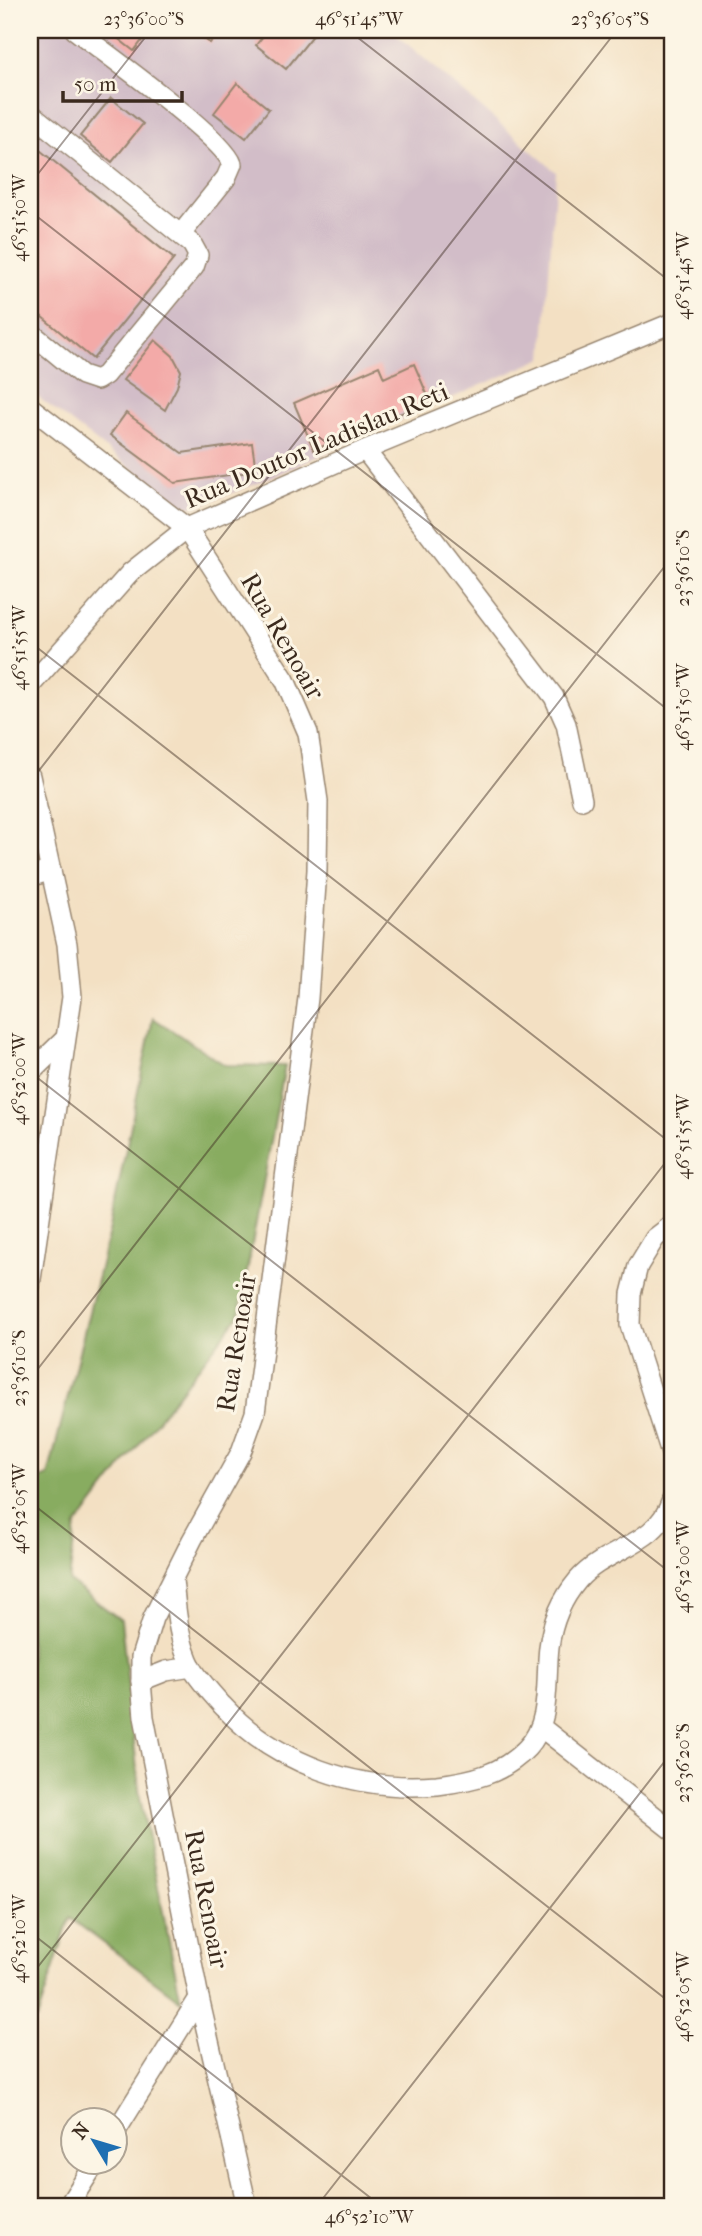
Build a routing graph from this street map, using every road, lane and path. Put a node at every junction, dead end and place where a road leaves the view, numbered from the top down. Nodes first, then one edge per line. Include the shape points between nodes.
1 (75, 30) edge
2 (30, 113) edge
3 (181, 234) junction
4 (672, 323) edge
5 (30, 332) edge
6 (30, 407) edge
7 (365, 450) junction
8 (187, 528) junction
9 (30, 686) edge
10 (30, 776) edge
11 (582, 800) dead end
12 (51, 870) junction
13 (30, 877) edge
14 (65, 1040) junction
15 (30, 1073) edge
16 (672, 1225) edge
17 (30, 1286) edge
18 (672, 1456) edge
19 (672, 1500) edge
20 (173, 1580) junction
21 (192, 1667) junction
22 (141, 1681) junction
23 (542, 1728) junction
24 (672, 1830) edge
25 (199, 1998) junction
26 (130, 2109) edge
27 (87, 2176) edge
28 (68, 2206) edge
29 (247, 2206) edge

1 - 3 street via 230,157 226,178
2 - 3 street
3 - 5 street via 198,255 194,267 97,380 82,375
4 - 7 street, Rua Doutor Ladislau Reti
6 - 8 street, Rua Renoair
7 - 8 street, Rua Doutor Ladislau Reti
7 - 11 street via 555,697 566,724
8 - 9 street, Rua Doutor Ladislau Reti via 130,573
8 - 20 street, Rua Renoair via 285,680 308,733 318,801 308,998 255,1413 241,1452
10 - 12 street
12 - 13 street
12 - 14 street via 72,977
14 - 15 street
14 - 17 street
16 - 18 street via 655,1238 638,1266 629,1325
19 - 23 street via 667,1516 641,1541 608,1557 578,1580 557,1611 549,1645
20 - 21 street via 179,1629
20 - 22 street, Rua Renoair via 153,1618 141,1657
21 - 22 street
21 - 23 street via 233,1717 263,1742 296,1761 342,1778 420,1786 466,1782 512,1762
22 - 25 street, Rua Renoair via 144,1717
23 - 24 street
25 - 26 street
25 - 29 street, Rua Renoair
27 - 28 street

